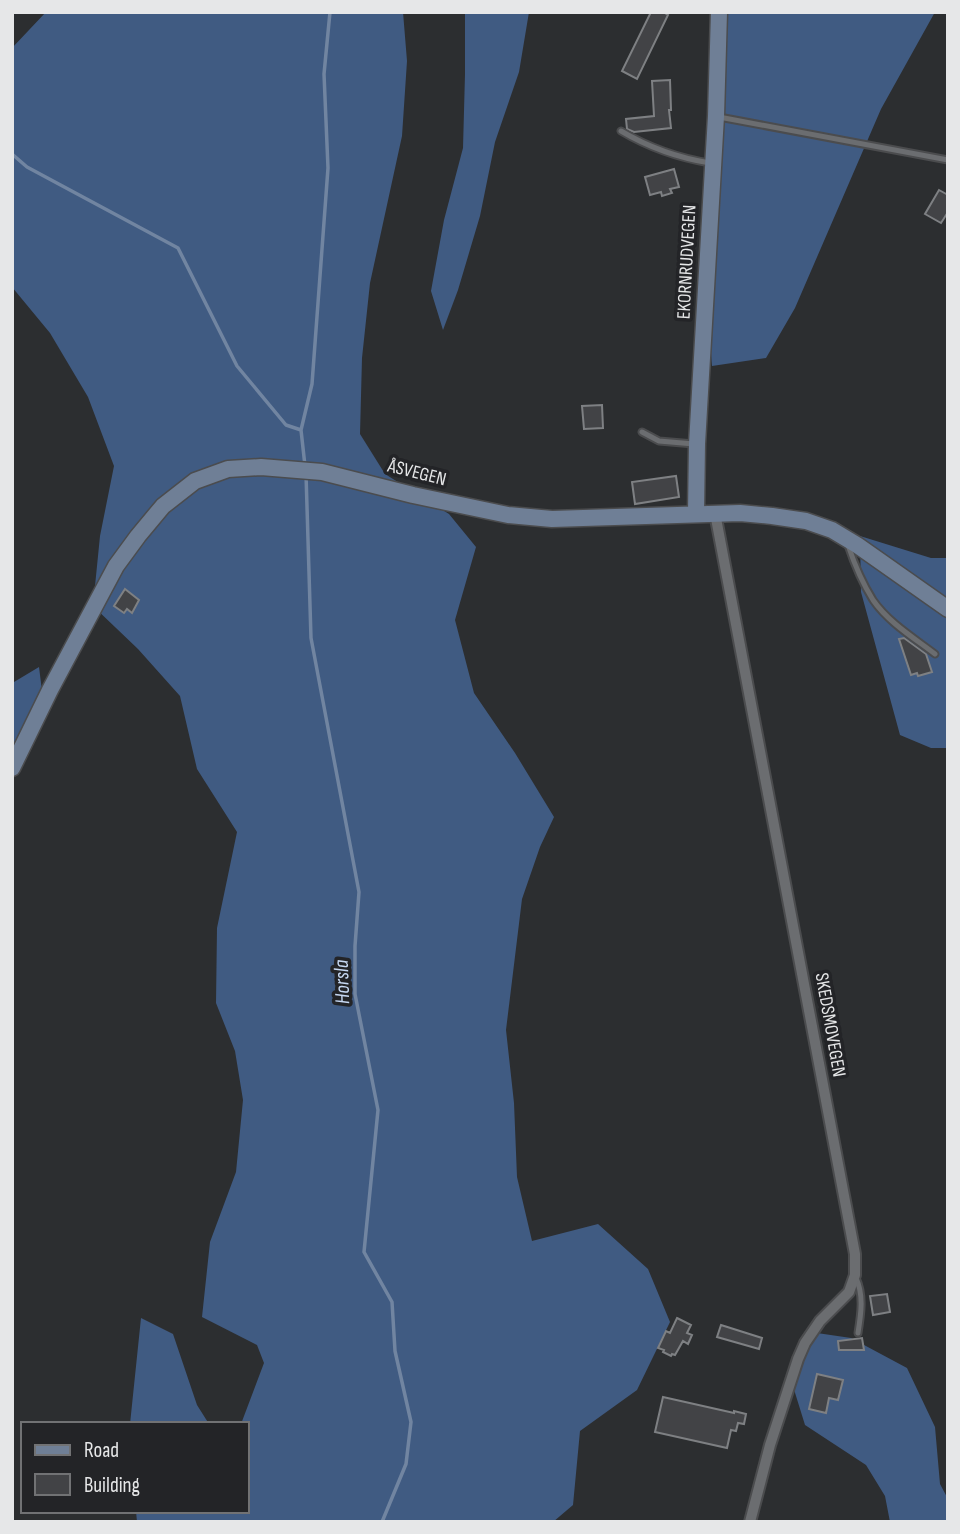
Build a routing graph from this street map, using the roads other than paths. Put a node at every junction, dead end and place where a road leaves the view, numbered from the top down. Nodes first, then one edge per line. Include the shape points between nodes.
1 (719, 12) edge
2 (716, 116) junction
3 (621, 131) dead end
4 (948, 160) edge
5 (714, 163) junction
6 (642, 432) dead end
7 (697, 444) junction
8 (696, 513) junction
9 (715, 513) junction
10 (846, 539) junction
11 (948, 609) edge
12 (935, 654) dead end
13 (12, 768) edge
14 (855, 1275) junction
15 (858, 1333) dead end
16 (750, 1522) edge

1 - 2 main road, EKORNRUDVEGEN
2 - 4 lane
2 - 5 main road, EKORNRUDVEGEN
3 - 5 lane via 666,152
5 - 7 main road, EKORNRUDVEGEN
6 - 7 lane via 659,441
7 - 8 main road, EKORNRUDVEGEN
8 - 9 main road, ÅSVEGEN
8 - 13 main road, ÅSVEGEN via 552,519 508,515 289,468 228,469 195,481 163,506 116,566
9 - 10 main road, ÅSVEGEN via 806,521
9 - 14 street, SKEDSMOVEGEN via 849,1217
10 - 11 main road, ÅSVEGEN
10 - 12 lane via 873,600
14 - 15 lane via 861,1288
14 - 16 street via 849,1292 820,1321 798,1359

